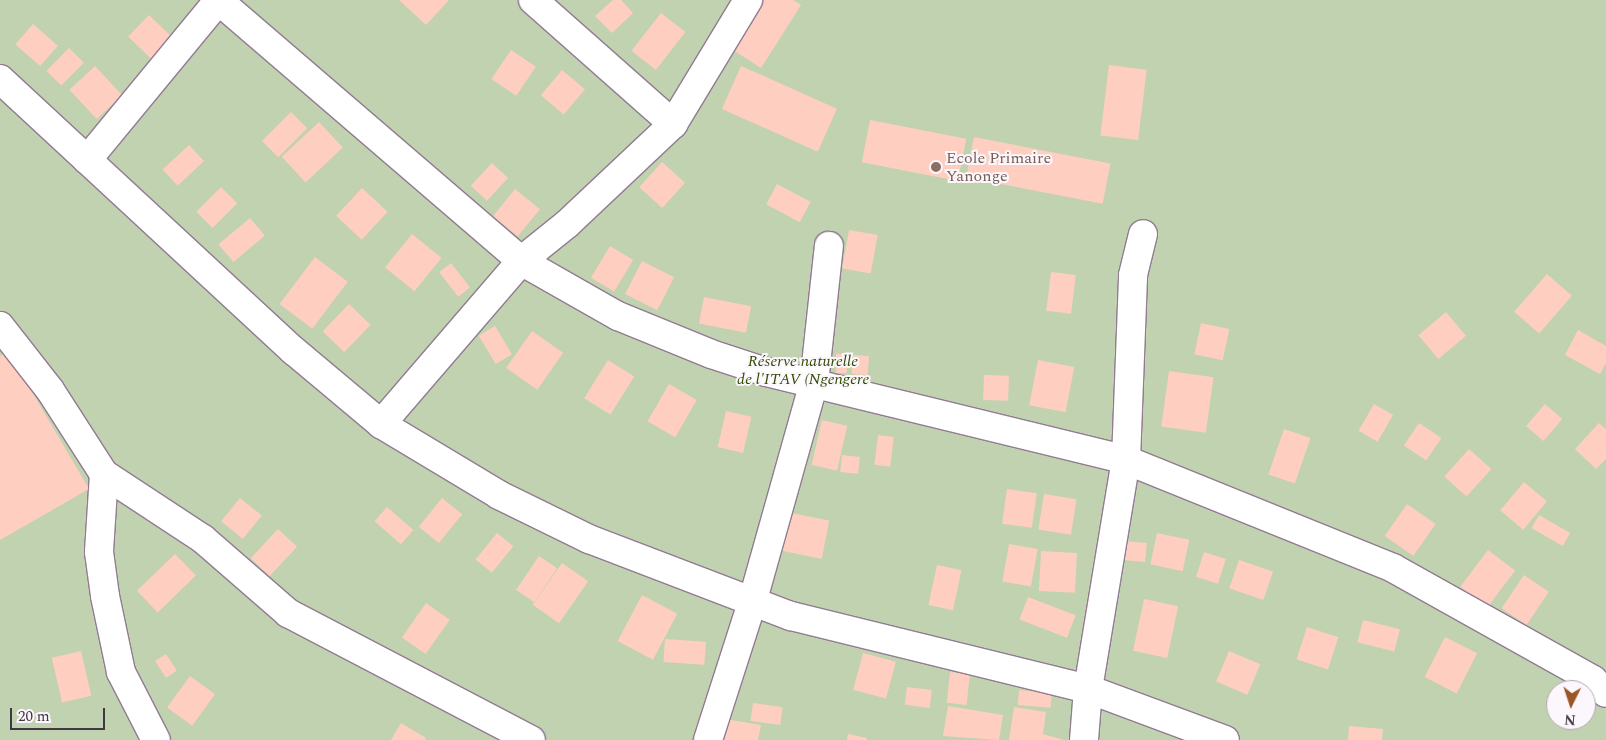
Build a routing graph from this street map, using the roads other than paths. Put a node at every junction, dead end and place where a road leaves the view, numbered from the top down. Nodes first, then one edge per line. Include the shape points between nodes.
1 (218, 0) edge
2 (533, 0) edge
3 (748, 0) edge
4 (0, 79) edge
5 (673, 124) junction
6 (87, 160) junction
7 (1143, 234) dead end
8 (829, 246) dead end
9 (521, 261) junction
10 (0, 326) edge
11 (814, 383) junction
12 (381, 424) junction
13 (1126, 460) junction
14 (104, 474) junction
15 (752, 603) junction
16 (1088, 688) junction
17 (1606, 693) edge
18 (156, 740) edge
19 (531, 740) edge
20 (708, 740) edge
21 (1084, 740) edge
22 (1225, 740) edge

1 - 6 street
1 - 9 street
2 - 5 street
3 - 5 street
4 - 6 street
5 - 9 street via 567,224
6 - 12 street via 294,351
7 - 13 street via 1133,276
8 - 11 street
9 - 11 street via 618,316 711,354
9 - 12 street
10 - 14 street via 50,390
11 - 13 street
11 - 15 street
12 - 15 street via 500,495 589,539
13 - 16 street
13 - 17 street via 1393,568 1593,680
14 - 18 street via 99,552 105,596 121,672
14 - 19 street via 203,539 288,614
15 - 16 street via 800,619
15 - 20 street
16 - 21 street
16 - 22 street

